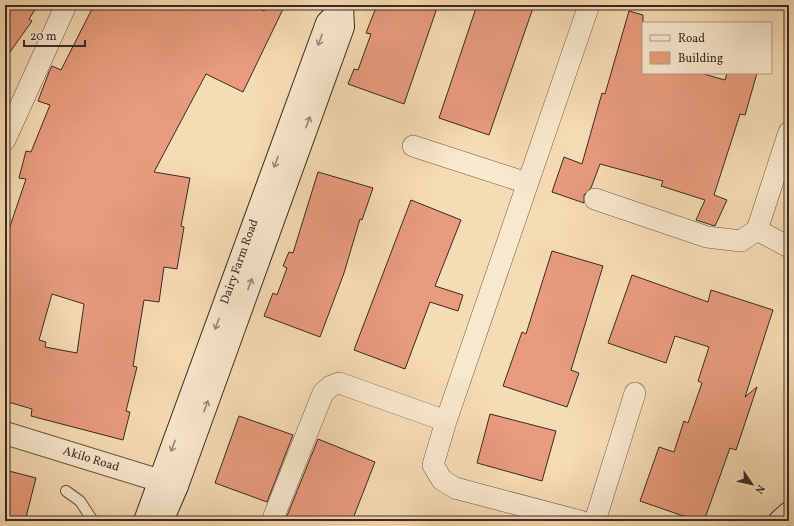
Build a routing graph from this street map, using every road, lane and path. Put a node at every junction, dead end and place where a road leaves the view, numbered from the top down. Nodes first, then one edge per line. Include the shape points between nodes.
1 (66, 5) edge
2 (589, 5) edge
3 (342, 6) edge
4 (789, 132) edge
5 (5, 140) edge
6 (413, 146) dead end
7 (527, 183) junction
8 (595, 199) dead end
9 (757, 230) junction
10 (789, 247) edge
11 (635, 392) dead end
12 (446, 421) junction
13 (5, 433) edge
14 (168, 483) junction
15 (66, 491) dead end
16 (789, 514) edge
17 (274, 516) dead end
18 (93, 521) edge
19 (145, 521) edge
20 (162, 521) edge
21 (580, 521) edge
22 (595, 521) edge
23 (780, 521) edge

1 - 5 street
2 - 7 street
3 - 14 main road, Dairy Farm Road via 343,27
4 - 9 street
6 - 7 street
7 - 12 street
8 - 9 street via 707,237 741,241
9 - 10 street
11 - 22 street
12 - 17 street via 339,383 332,386 323,393
12 - 21 street via 433,466 442,480 455,488
13 - 14 main road, Akilo Road
14 - 19 main road, Dairy Farm Road
14 - 20 main road, Dairy Farm Road
15 - 18 lane via 80,501
16 - 23 main road

